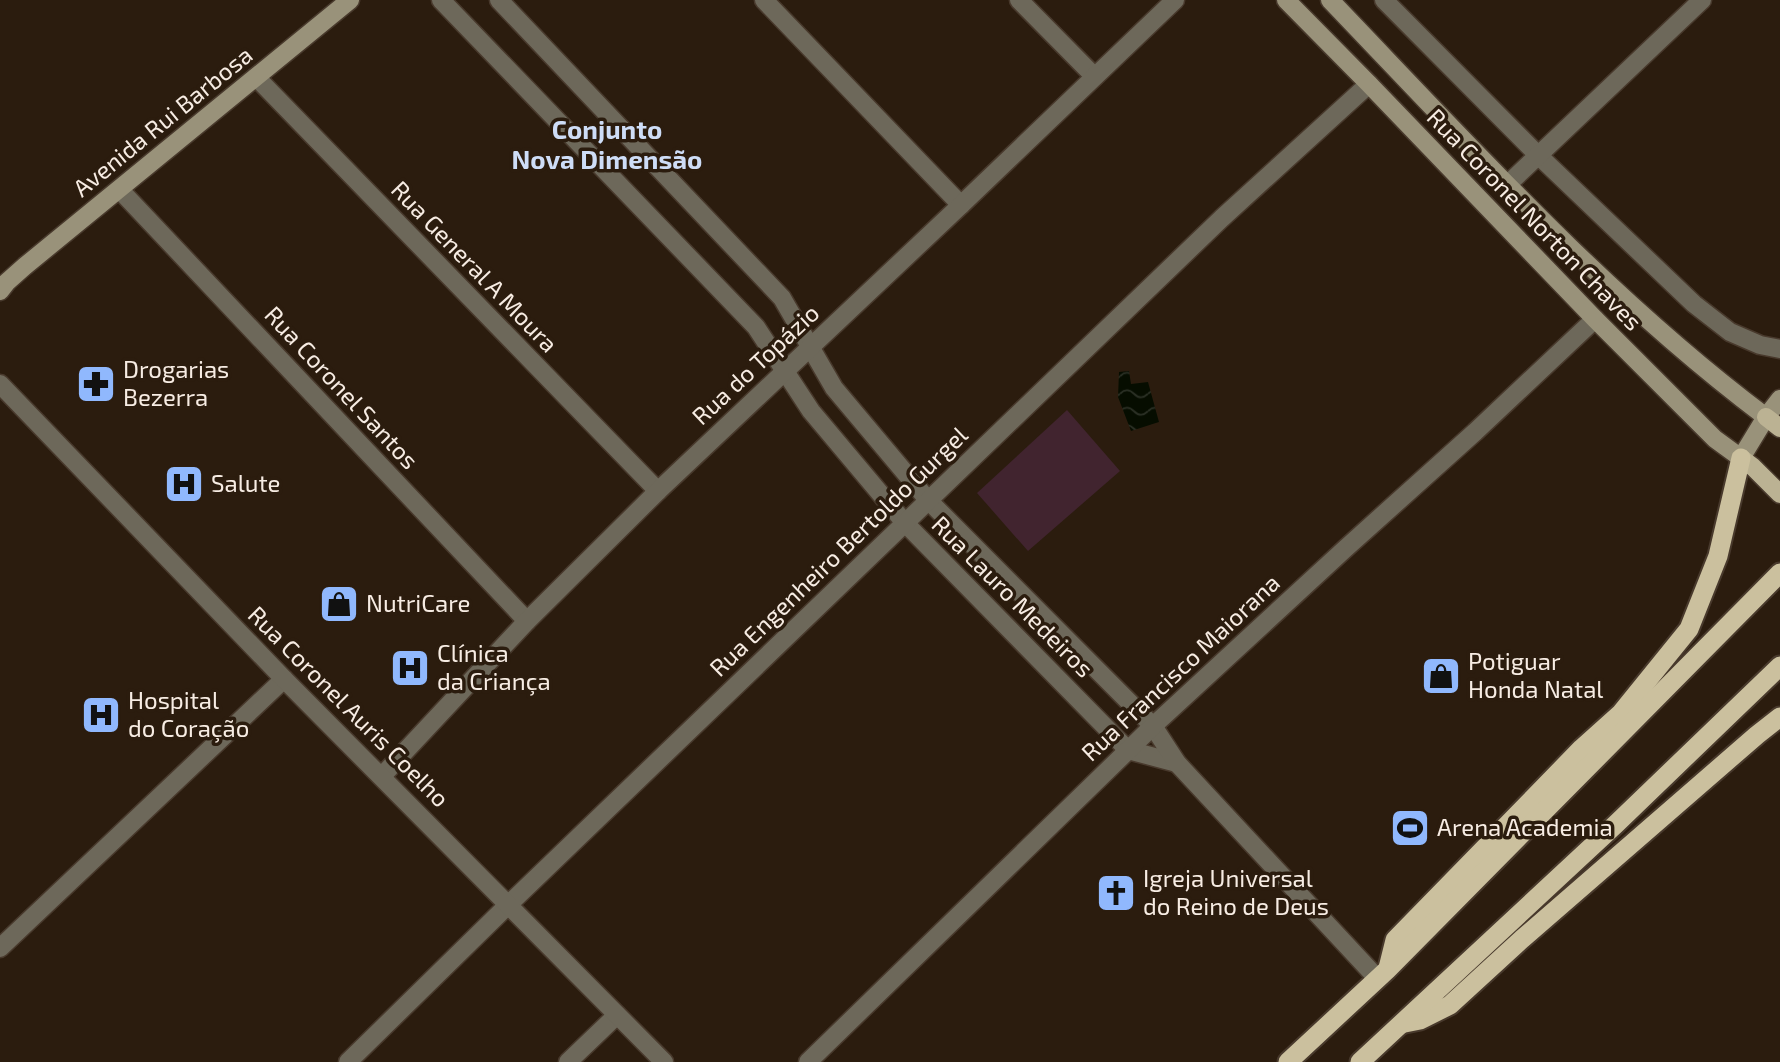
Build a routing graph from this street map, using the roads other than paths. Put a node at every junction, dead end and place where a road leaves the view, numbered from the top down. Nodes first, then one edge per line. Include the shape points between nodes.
1 (349, 0) edge
2 (441, 0) edge
3 (499, 0) edge
4 (764, 0) edge
5 (1019, 0) edge
6 (1175, 0) edge
7 (1286, 0) edge
8 (1330, 0) edge
9 (1384, 0) edge
10 (1702, 0) edge
11 (1094, 76) junction
12 (256, 77) junction
13 (1369, 84) junction
14 (1538, 155) junction
15 (1507, 185) junction
16 (120, 190) junction
17 (961, 205) junction
18 (2, 286) edge
19 (1595, 319) junction
20 (811, 347) junction
21 (1780, 349) edge
22 (785, 370) junction
23 (0, 384) edge
24 (1780, 399) edge
25 (1773, 422) edge
26 (1747, 463) junction
27 (658, 491) junction
28 (1780, 494) edge
29 (928, 500) junction
30 (905, 523) junction
31 (1780, 573) edge
32 (527, 621) junction
33 (1780, 666) edge
34 (284, 679) junction
35 (1780, 717) edge
36 (1153, 726) junction
37 (1128, 750) junction
38 (1177, 763) junction
39 (382, 776) junction
40 (508, 905) junction
41 (0, 948) edge
42 (1382, 974) junction
43 (617, 1015) junction
44 (1400, 1024) junction
45 (348, 1062) edge
46 (568, 1062) edge
47 (664, 1062) edge
48 (808, 1062) edge
49 (1287, 1062) edge
50 (1360, 1062) edge

1 - 12 main road, Avenida Rui Barbosa
2 - 22 street, Rua Lauro Medeiros via 756,327
3 - 20 street, Rua Lauro Medeiros via 782,298
4 - 17 street
5 - 11 street
6 - 11 street, Rua do Topázio
7 - 13 main road, Rua Coronel Norton Chaves
8 - 15 main road, Rua Coronel Norton Chaves
9 - 14 street, Rua Coronel Norton Chaves
10 - 14 street
11 - 17 street, Rua do Topázio
12 - 16 main road, Avenida Rui Barbosa
12 - 27 street, Rua General A Moura
13 - 19 main road, Rua Coronel Norton Chaves
13 - 29 street, Rua Engenheiro Bertoldo Gurgel
14 - 15 street
14 - 21 street, Rua Coronel Norton Chaves via 1713,320 1749,341
15 - 25 main road, Rua Coronel Norton Chaves via 1650,323
16 - 18 main road, Avenida Rui Barbosa
16 - 32 street, Rua Coronel Santos
17 - 20 street, Rua do Topázio
19 - 26 main road, Rua Coronel Norton Chaves via 1715,439
19 - 36 street, Rua Francisco Maiorana
20 - 22 street, Rua do Topázio
20 - 29 street, Rua Lauro Medeiros via 834,388
22 - 27 street, Rua do Topázio
22 - 30 street, Rua Lauro Medeiros via 811,411
23 - 34 street, Rua Coronel Auris Coelho
24 - 25 main road
25 - 26 main road
26 - 28 main road
26 - 42 highway via 1689,629 1621,713 1395,940
27 - 32 street, Rua do Topázio
29 - 30 street, Rua Engenheiro Bertoldo Gurgel
29 - 36 street, Rua Lauro Medeiros
30 - 37 street, Rua Lauro Medeiros
30 - 40 street, Rua Engenheiro Bertoldo Gurgel
31 - 42 highway
32 - 39 street, Rua do Topázio
33 - 44 highway
34 - 39 street, Rua Coronel Auris Coelho
34 - 41 street
35 - 44 highway via 1451,1005
36 - 37 street, Rua Francisco Maiorana
36 - 38 street, Rua Lauro Medeiros
37 - 38 street
37 - 48 street, Rua Francisco Maiorana
38 - 42 street, Rua Lauro Medeiros
39 - 40 street, Rua Coronel Auris Coelho
40 - 43 street, Rua Coronel Auris Coelho
40 - 45 street, Rua Engenheiro Bertoldo Gurgel
42 - 49 highway
43 - 46 street
43 - 47 street, Rua Coronel Auris Coelho
44 - 50 highway

